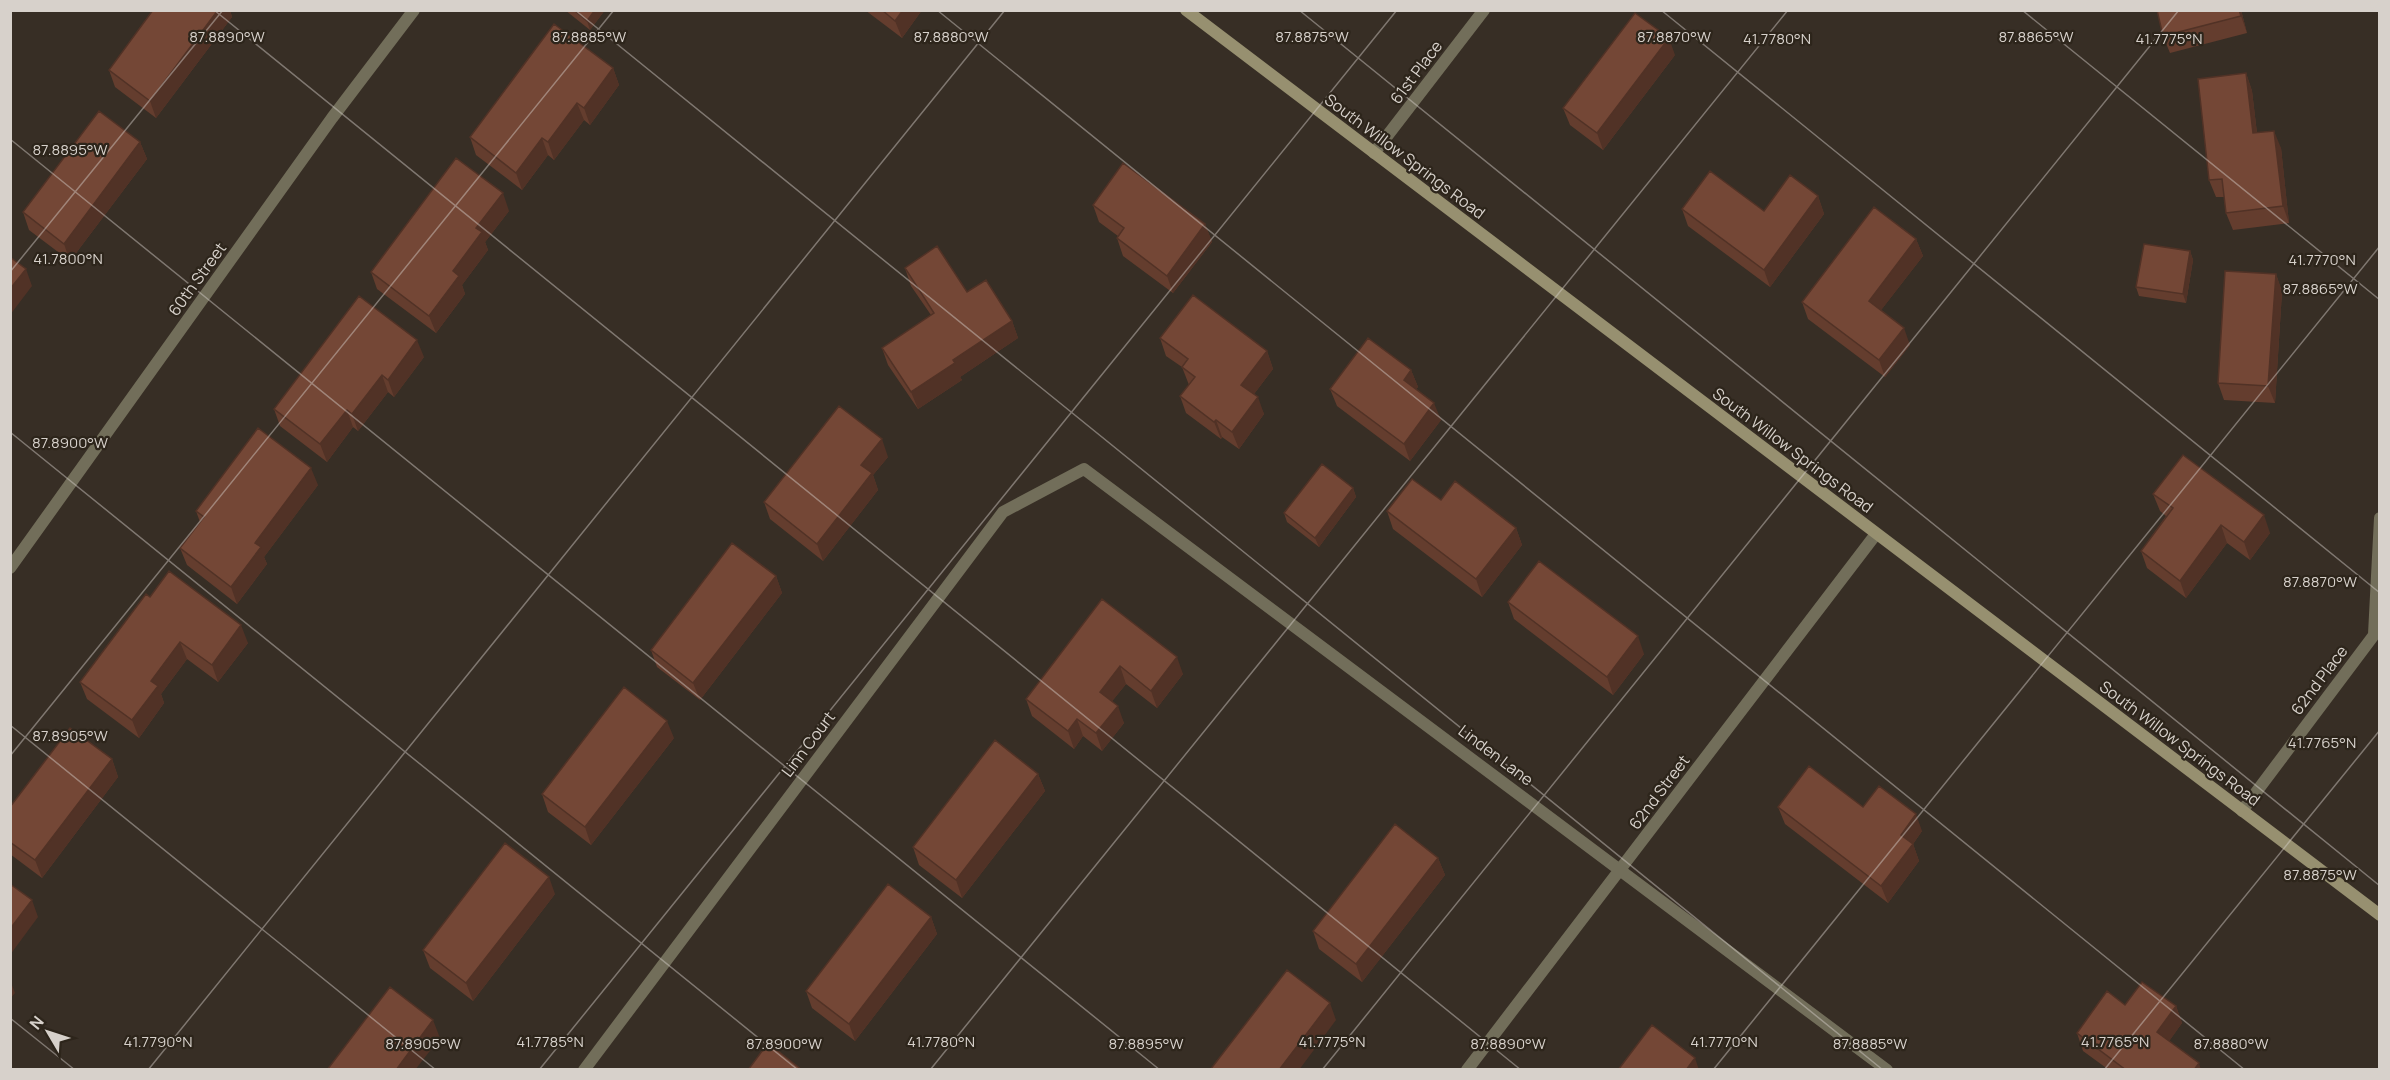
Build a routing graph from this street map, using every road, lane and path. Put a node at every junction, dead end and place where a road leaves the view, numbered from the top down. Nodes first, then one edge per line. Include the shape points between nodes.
1 (414, 10) edge
2 (1186, 10) edge
3 (1484, 10) edge
4 (1374, 153) junction
5 (1084, 470) joint
6 (2379, 518) edge
7 (1876, 534) junction
8 (10, 568) edge
9 (2377, 630) edge
10 (2242, 811) junction
11 (1621, 869) junction
12 (2379, 915) edge
13 (584, 1070) edge
14 (1467, 1070) edge
15 (1887, 1070) edge

1 - 8 street, 60th Street via 332,118
2 - 4 street, South Willow Springs Road
3 - 4 street, 61st Place
4 - 7 street, South Willow Springs Road
5 - 11 street, Linden Lane
5 - 13 street, Linn Court via 1003,512
6 - 9 street
7 - 10 street, South Willow Springs Road
7 - 11 street, 62nd Street
9 - 10 street, 62nd Place
10 - 12 street, South Willow Springs Road
11 - 14 street, 62nd Street
11 - 15 street, Linden Lane

